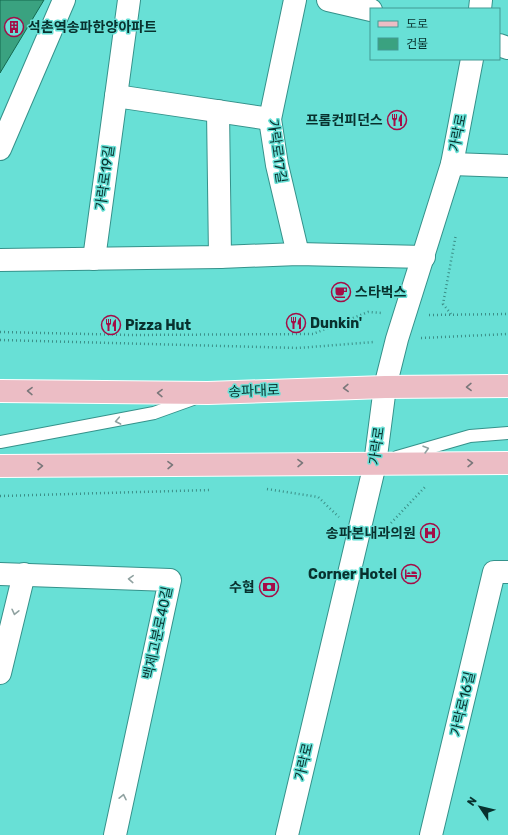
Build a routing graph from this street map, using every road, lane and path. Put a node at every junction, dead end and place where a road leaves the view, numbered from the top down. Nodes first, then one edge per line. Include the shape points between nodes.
1 (64, 0) edge
2 (128, 0) edge
3 (295, 0) edge
4 (328, 0) edge
5 (370, 10) edge
6 (472, 60) edge
7 (116, 96) junction
8 (218, 111) junction
9 (270, 119) junction
10 (0, 149) edge
11 (452, 164) junction
12 (508, 166) edge
13 (298, 254) junction
14 (220, 257) junction
15 (424, 257) junction
16 (94, 259) junction
17 (0, 260) edge
18 (508, 314) edge
19 (405, 315) junction
20 (0, 332) edge
21 (508, 334) edge
22 (397, 339) junction
23 (0, 340) edge
24 (508, 386) edge
25 (385, 387) junction
26 (0, 391) edge
27 (208, 393) junction
28 (508, 433) edge
29 (0, 442) edge
30 (508, 463) edge
31 (375, 464) junction
32 (0, 466) edge
33 (428, 484) dead end
34 (260, 488) dead end
35 (213, 490) dead end
36 (0, 496) edge
37 (344, 522) dead end
38 (391, 523) dead end
39 (501, 572) edge
40 (0, 574) edge
41 (24, 574) junction
42 (0, 673) edge
43 (115, 835) edge
44 (287, 835) edge
45 (431, 835) edge

1 - 10 street
2 - 7 street, 가락로19길
3 - 9 street, 가락로17길
4 - 5 street
6 - 11 street, 가락로
7 - 8 street
7 - 16 street, 가락로19길
8 - 9 street
8 - 14 street
9 - 13 street, 가락로17길 via 277,165
11 - 12 street
11 - 15 street, 가락로
13 - 14 street
13 - 15 street
14 - 16 street
15 - 19 street, 가락로
16 - 17 street
18 - 19 path
19 - 20 path via 368,312 313,334 130,335
19 - 22 street, 가락로
21 - 22 path
22 - 23 path via 298,348
22 - 25 street, 가락로
24 -> 25 main road, 송파대로
25 -> 27 main road, 송파대로
25 - 31 street, 가락로
27 -> 26 main road, 송파대로
27 -> 29 lane via 154,413
31 -> 28 lane via 470,436
31 -> 30 main road
32 -> 31 main road
31 - 44 street, 가락로
33 - 38 path
34 - 37 path via 318,497
35 - 36 path
39 - 45 street, 가락로16길
40 - 41 street
41 -> 42 street
43 -> 41 street, 백제고분로40길 via 170,580

